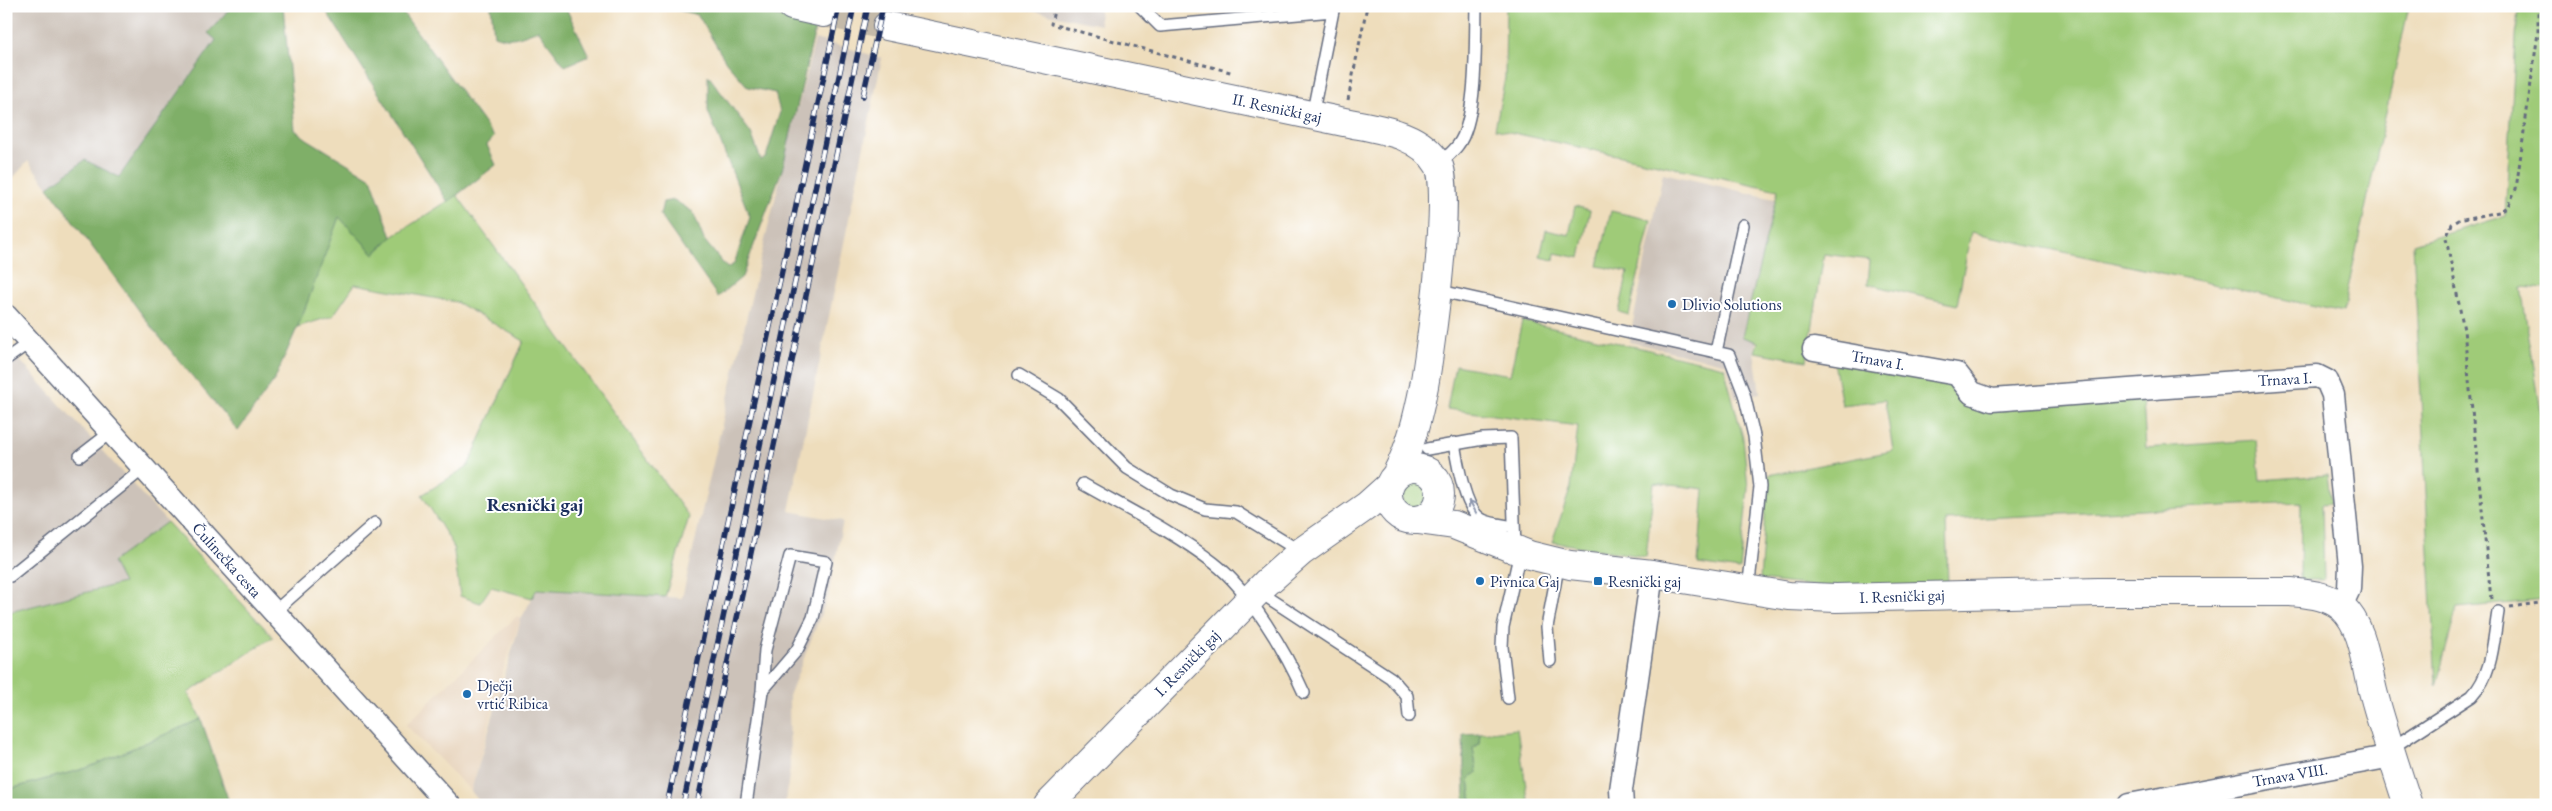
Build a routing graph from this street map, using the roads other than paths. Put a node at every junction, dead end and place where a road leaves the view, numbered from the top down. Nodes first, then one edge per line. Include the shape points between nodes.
1 (792, 6) edge
2 (1140, 6) edge
3 (1476, 6) edge
4 (1333, 9) edge
5 (824, 13) tunnel mouth
6 (887, 26) tunnel mouth
7 (1312, 116) junction
8 (1439, 164) junction
9 (1743, 225) dead end
10 (1436, 290) junction
11 (6, 316) edge
12 (30, 342) junction
13 (1814, 349) dead end
14 (1716, 352) junction
15 (6, 359) edge
16 (1019, 375) dead end
17 (1424, 385) junction
18 (111, 432) junction
19 (1454, 443) junction
20 (1427, 449) junction
21 (80, 456) dead end
22 (144, 468) junction
23 (1392, 480) junction
24 (1083, 484) dead end
25 (1437, 484) junction
26 (1411, 520) junction
27 (375, 523) dead end
28 (1334, 529) junction
29 (1469, 530) junction
30 (1516, 543) junction
31 (1301, 552) junction
32 (1559, 562) junction
33 (1652, 574) junction
34 (6, 576) edge
35 (1748, 590) junction
36 (1253, 595) junction
37 (2341, 606) junction
38 (274, 612) junction
39 (2498, 612) road end
40 (1550, 661) dead end
41 (762, 691) junction
42 (1304, 693) dead end
43 (1508, 698) dead end
44 (1409, 716) dead end
45 (2391, 753) junction
46 (448, 805) edge
47 (746, 805) edge
48 (1048, 805) edge
49 (1622, 805) edge
50 (2129, 805) edge
51 (2408, 805) edge

1 - 5 street
2 - 4 lane via 1160,26
3 - 8 lane via 1468,118 1459,144
4 - 7 lane
6 - 7 street, II. Resnički gaj
7 - 8 street, II. Resnički gaj via 1400,135 1420,145
8 - 10 street via 1444,201
9 - 14 lane
10 - 14 lane
10 - 17 street
11 - 12 street, Čulinečka cesta
12 - 15 lane
12 - 18 street, Čulinečka cesta
13 - 37 street, Trnava I. via 1957,374 1972,393 1992,400 2317,376 2327,381 2333,395 2350,566 2350,589
14 - 35 lane via 1729,355 1744,394 1754,436 1760,486
16 - 31 lane via 1060,399 1127,468 1171,495 1205,509 1236,512
17 - 20 street
17 - 23 street via 1410,442
18 - 21 lane
18 - 22 street, Čulinečka cesta
19 - 20 lane
30 -> 19 lane via 1474,511 1461,482
19 - 30 lane via 1511,438
20 - 25 street
22 - 34 lane
22 - 38 street, Čulinečka cesta
23 - 25 street via 1412,468 1427,471
23 - 26 street via 1389,504 1397,515
23 - 28 street, I. Resnički gaj via 1368,505
24 - 36 lane via 1215,563
25 - 26 street via 1440,499 1434,510
25 - 29 street, I. Resnički gaj via 1452,512
26 - 28 street, I. Resnički gaj via 1370,520
26 - 29 street, I. Resnički gaj via 1442,522
27 - 38 lane
28 - 31 street, I. Resnički gaj
29 - 30 street, I. Resnički gaj
30 - 32 street, I. Resnički gaj
30 - 43 lane via 1503,627
31 - 36 street, I. Resnički gaj
32 - 33 street, I. Resnički gaj
32 - 40 lane via 1547,627
33 - 35 street, I. Resnički gaj
33 - 49 street via 1620,790
35 - 37 street, I. Resnički gaj via 1836,598 2098,592 2291,592 2320,596
36 - 42 lane
36 - 44 lane via 1390,678 1407,696
36 - 48 street, I. Resnički gaj
37 - 45 street via 2358,633
38 - 46 street, Čulinečka cesta
39 - 45 lane via 2489,670 2482,685 2472,696
41 - 41 lane via 798,650 814,618 826,562 790,556 765,650
41 - 47 lane
45 - 50 street, Trnava VIII.
45 - 51 street

